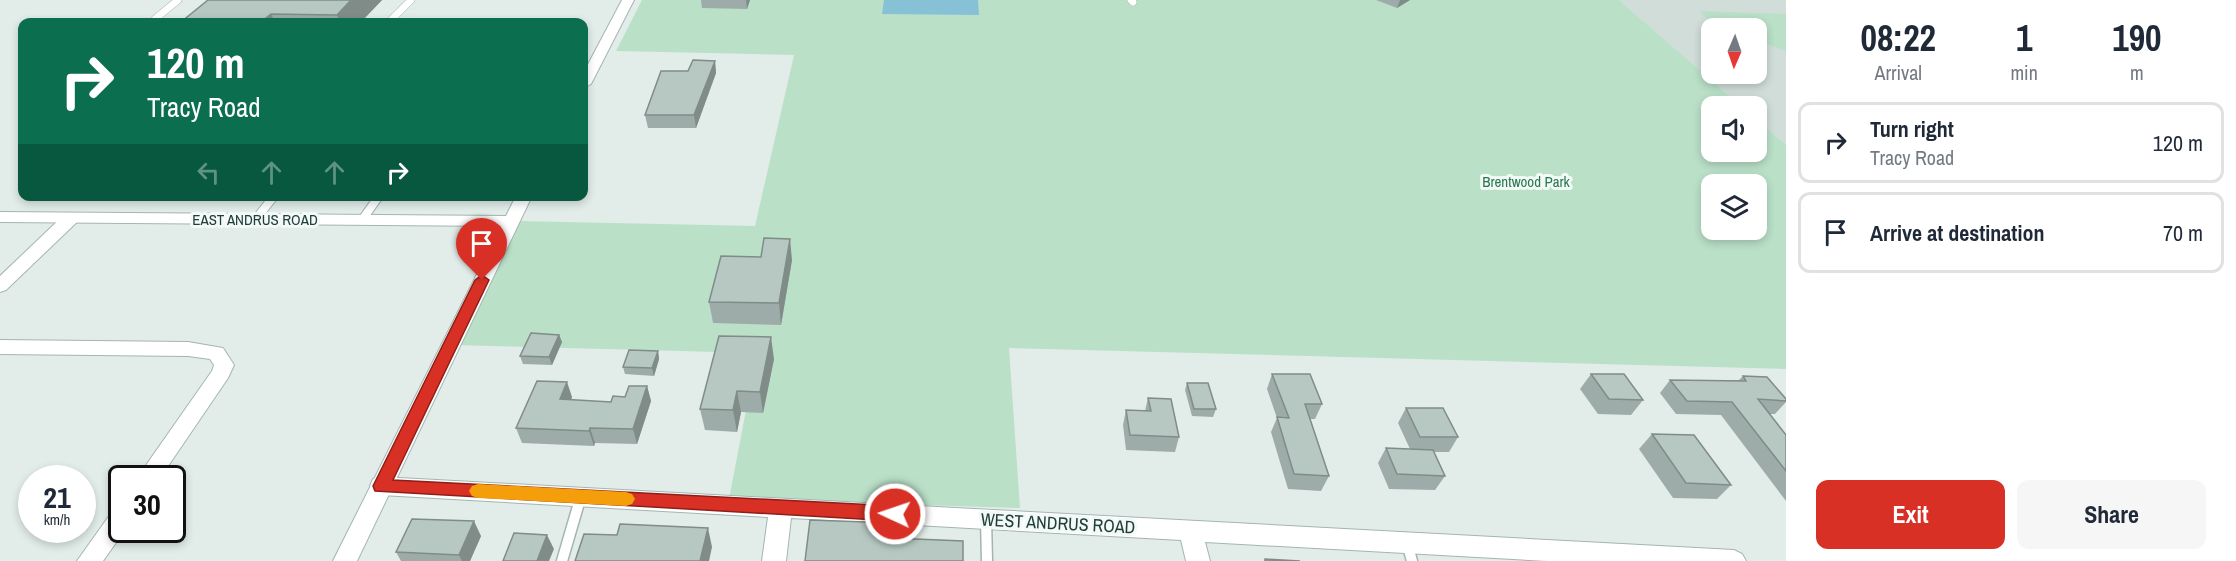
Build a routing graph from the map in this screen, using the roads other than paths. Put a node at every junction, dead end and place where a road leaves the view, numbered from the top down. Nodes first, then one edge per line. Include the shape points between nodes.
1 (178, 0) edge
2 (411, 0) edge
3 (628, 0) edge
4 (156, 18) edge
5 (393, 18) edge
6 (588, 76) edge
7 (269, 201) edge
8 (375, 201) edge
9 (521, 201) edge
10 (0, 217) edge
11 (71, 218) junction
12 (256, 219) junction
13 (362, 220) junction
14 (511, 221) junction
15 (0, 286) edge
16 (0, 347) edge
17 (157, 465) edge
18 (381, 486) junction
19 (580, 496) junction
20 (781, 507) junction
21 (986, 519) junction
22 (1190, 531) junction
23 (108, 535) edge
24 (1409, 552) edge
25 (1620, 558) edge
26 (89, 561) edge
27 (345, 561) edge
28 (562, 561) edge
29 (774, 561) edge
30 (987, 561) edge
31 (1198, 561) edge
32 (1734, 561) edge

1 - 4 lane
2 - 5 lane
3 - 6 street
7 - 12 lane
8 - 13 lane
9 - 14 street
10 - 11 street, EAST ANDRUS ROAD
11 - 12 street, EAST ANDRUS ROAD
11 - 15 street
12 - 13 street, EAST ANDRUS ROAD
13 - 14 street, EAST ANDRUS ROAD
14 - 18 street
16 - 17 street via 188,349 216,353 224,365 221,374
18 - 19 street, WEST ANDRUS ROAD
18 - 27 street
19 - 20 street, WEST ANDRUS ROAD
19 - 28 lane
20 - 21 street, WEST ANDRUS ROAD
20 - 29 street
21 - 22 street, WEST ANDRUS ROAD
21 - 30 lane
22 - 24 street, WEST ANDRUS ROAD
22 - 31 street
23 - 26 street
24 - 25 street, WEST ANDRUS ROAD
25 - 32 street, WEST ANDRUS ROAD

